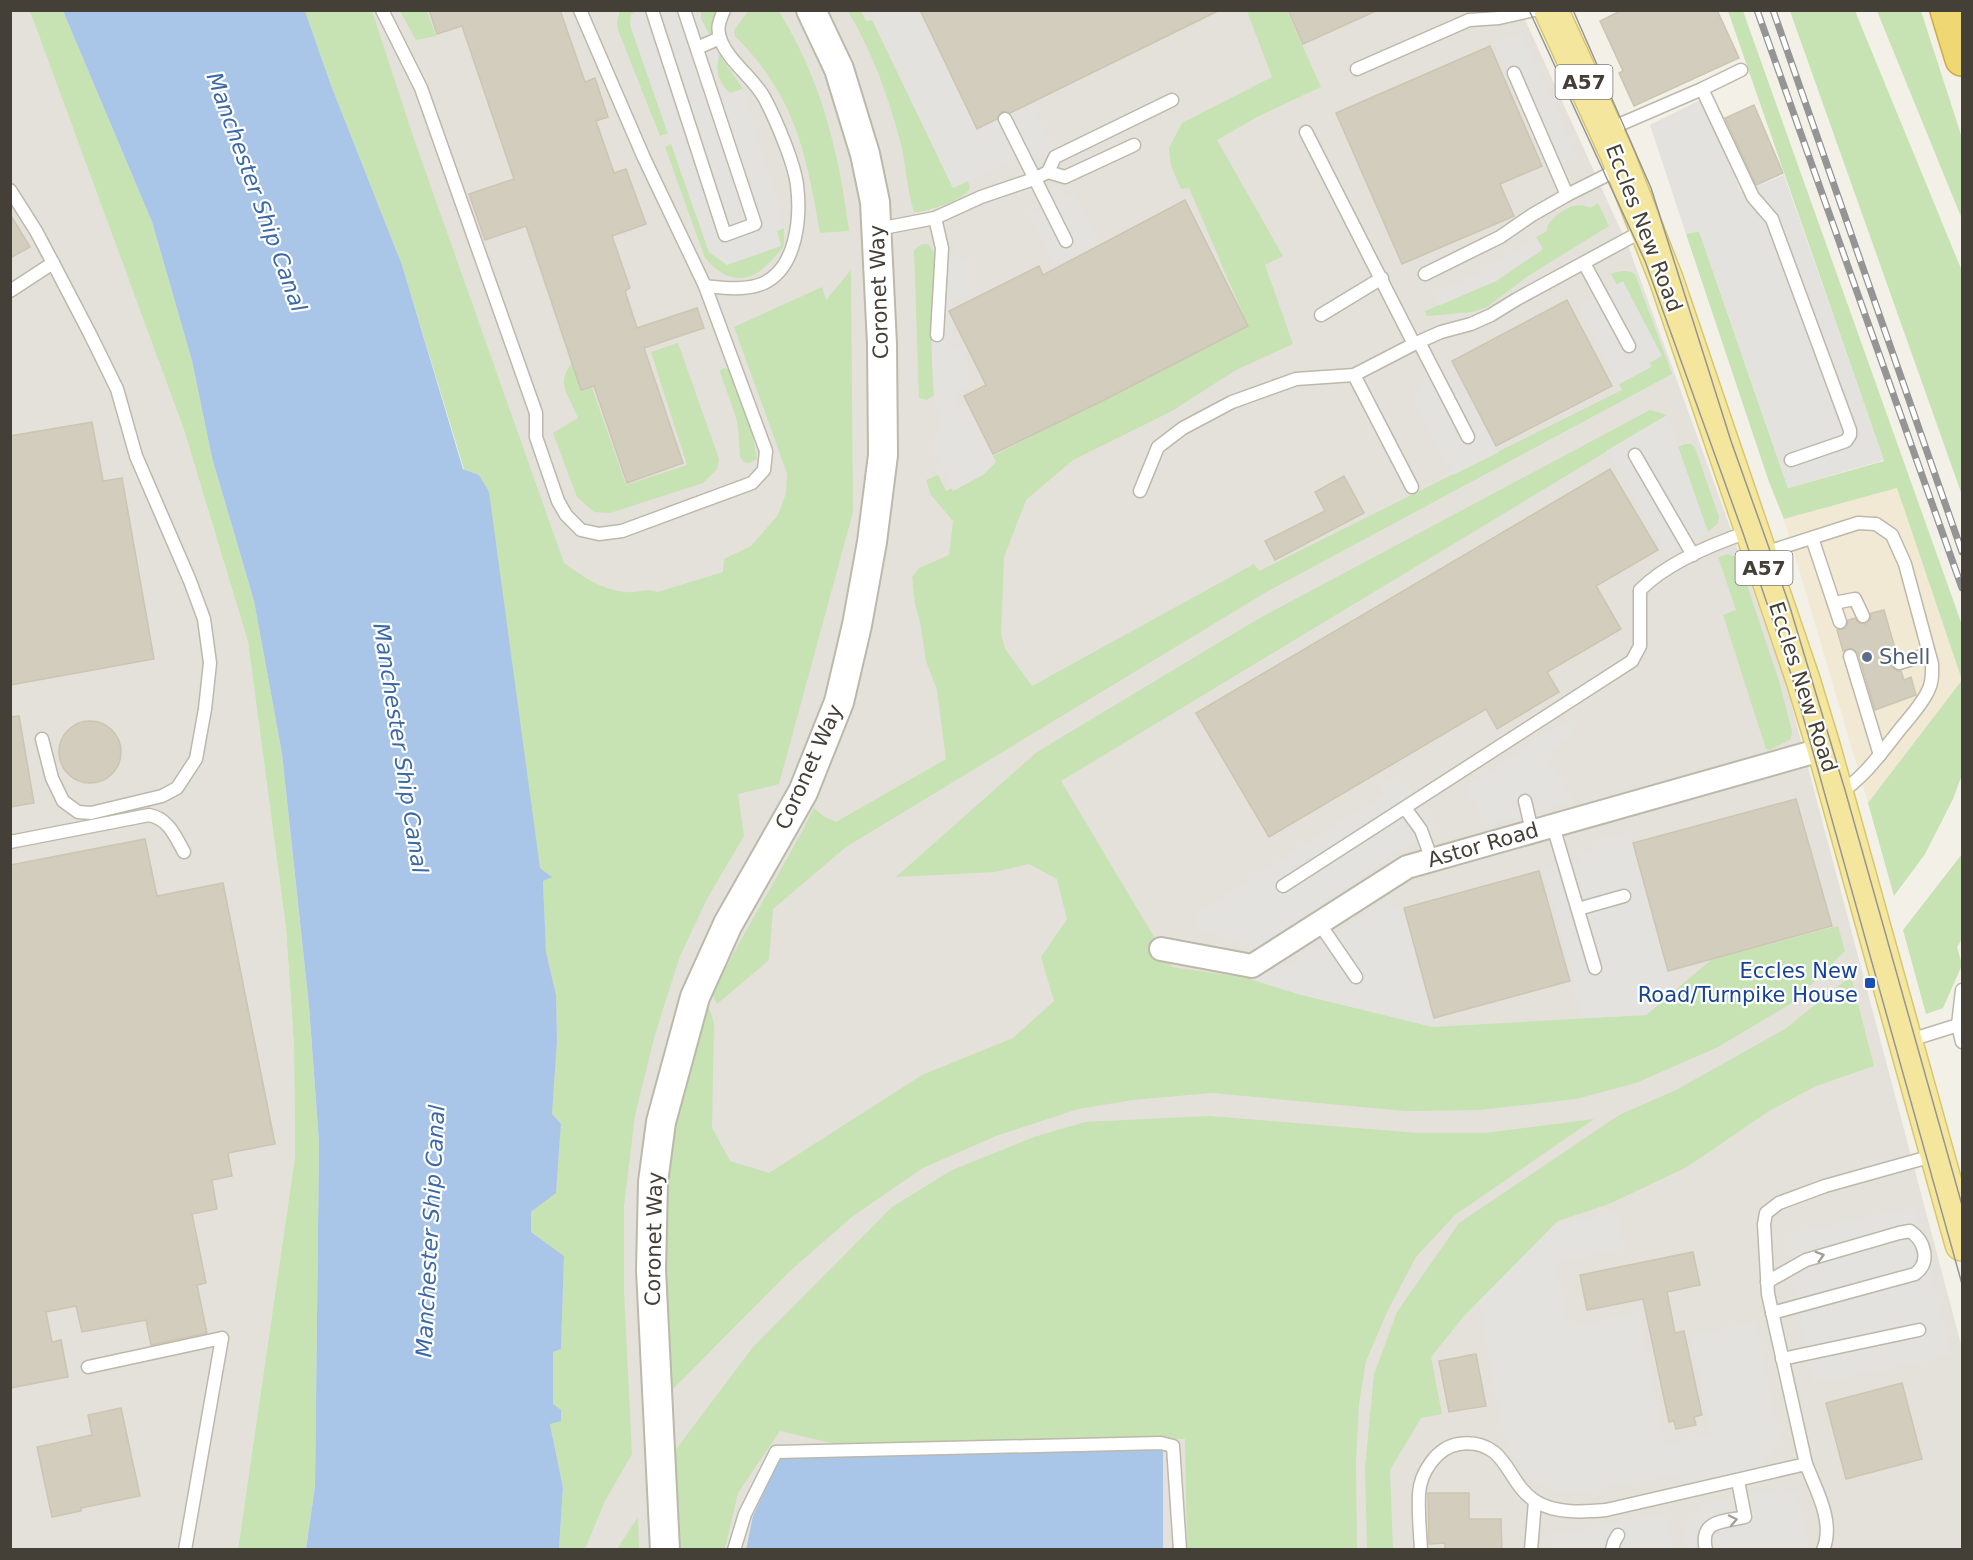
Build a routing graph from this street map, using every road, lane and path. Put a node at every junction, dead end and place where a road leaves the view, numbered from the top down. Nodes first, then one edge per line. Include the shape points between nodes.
1 (382, 10) edge
2 (580, 10) edge
3 (652, 10) edge
4 (684, 10) edge
5 (724, 10) edge
6 (811, 10) edge
7 (1534, 10) edge
8 (1551, 10) edge
9 (1947, 10) edge
10 (1467, 15) edge
11 (720, 38) junction
12 (697, 48) junction
13 (1962, 59) edge
14 (1357, 69) dead end
15 (1741, 70) dead end
16 (1514, 73) dead end
17 (1702, 88) junction
18 (1172, 100) dead end
19 (1005, 119) dead end
20 (1606, 130) junction
21 (1306, 132) dead end
22 (1134, 145) dead end
23 (1622, 167) junction
24 (1048, 172) junction
25 (1034, 179) junction
26 (10, 190) edge
27 (1567, 195) junction
28 (935, 218) junction
29 (878, 229) junction
30 (1647, 231) junction
31 (1066, 241) dead end
32 (52, 263) junction
33 (1584, 263) junction
34 (1425, 274) dead end
35 (1382, 278) junction
36 (705, 286) junction
37 (10, 291) edge
38 (1321, 315) dead end
39 (937, 335) dead end
40 (1417, 343) junction
41 (1629, 346) dead end
42 (1354, 375) junction
43 (1468, 437) dead end
44 (1635, 455) dead end
45 (1791, 460) dead end
46 (1412, 487) dead end
47 (1140, 491) dead end
48 (1812, 538) junction
49 (1756, 543) junction
50 (1693, 555) junction
51 (1834, 603) junction
52 (1863, 616) dead end
53 (1840, 622) dead end
54 (1929, 654) junction
55 (1850, 656) dead end
56 (1899, 663) dead end
57 (42, 739) dead end
58 (1824, 749) junction
59 (1880, 755) junction
60 (1837, 795) junction
61 (1525, 801) dead end
62 (1405, 808) junction
63 (1542, 829) junction
64 (10, 842) edge
65 (184, 852) dead end
66 (1432, 860) junction
67 (1283, 886) dead end
68 (1624, 896) dead end
69 (1578, 909) junction
70 (1319, 923) junction
71 (1161, 949) dead end
72 (1595, 968) dead end
73 (1356, 977) dead end
74 (1962, 990) edge
75 (1958, 1025) junction
76 (1905, 1041) junction
77 (1962, 1042) edge
78 (1937, 1155) junction
79 (1962, 1244) edge
80 (1767, 1282) junction
81 (1772, 1313) junction
82 (1918, 1330) dead end
83 (1782, 1359) junction
84 (88, 1367) dead end
85 (1806, 1464) junction
86 (1738, 1481) junction
87 (1535, 1501) junction
88 (1618, 1535) dead end
89 (184, 1550) edge
90 (665, 1550) edge
91 (734, 1550) edge
92 (1180, 1550) edge
93 (1420, 1550) edge
94 (1531, 1550) edge
95 (1612, 1550) edge
96 (1706, 1550) edge
97 (1823, 1550) edge

1 - 36 lane via 421,88 536,413 536,437 558,501 581,530 599,534 622,531 752,483 764,470 766,451
2 - 36 lane
3 - 12 lane via 725,235 755,224
4 - 12 lane
5 - 11 lane via 717,27
6 - 29 street, Coronet Way via 839,69 853,114 865,154
7 - 10 lane via 1499,18
8 - 20 main road, Eccles New Road / A57
9 - 13 highway
10 - 14 lane
11 - 12 lane
11 - 36 lane via 764,96 797,183 798,202 794,244 776,276 750,287
15 - 17 lane
16 - 27 lane
17 - 20 lane
17 - 45 lane via 1753,197 1772,219 1850,430 1845,441
18 - 24 lane via 1055,157
19 - 25 lane
20 - 23 main road, Eccles New Road / A57
21 - 35 lane
22 - 24 lane via 1065,177
23 - 27 lane
23 - 30 main road, Eccles New Road / A57
24 - 25 lane
25 - 28 lane
25 - 31 lane
26 - 32 lane
27 - 34 lane via 1500,237
28 - 29 lane
28 - 39 lane via 942,248
29 - 90 street, Coronet Way via 882,455 872,542 839,702 804,792 728,924 695,997 662,1122 653,1182 651,1270
30 - 33 lane
30 - 49 main road, Eccles New Road / A57
32 - 37 lane
32 - 57 lane via 117,389 136,456 204,618 210,663 195,759 177,789 162,796 91,813 78,812 63,801 52,778
33 - 40 lane via 1491,315
33 - 41 lane
35 - 38 lane
35 - 40 lane
40 - 42 lane
40 - 43 lane
42 - 46 lane
42 - 47 lane via 1296,378 1232,402 1184,428 1158,447
44 - 50 lane
48 - 49 lane
48 - 51 lane
48 - 54 lane via 1858,523 1876,524 1892,534 1905,564
49 - 50 lane
49 - 58 main road, Eccles New Road / A57
50 - 62 lane via 1653,576 1640,590 1640,646 1632,660
51 - 52 lane via 1855,599
51 - 53 lane
54 - 56 lane
54 - 59 lane via 1929,691
55 - 59 lane
58 - 60 main road, Eccles New Road / A57
58 - 63 street, Astor Road
59 - 60 lane via 1855,783
60 - 76 main road, Eccles New Road / A57
61 - 63 lane
62 - 66 lane via 1420,830
62 - 67 lane
63 - 66 street, Astor Road
63 - 69 lane
64 - 65 lane via 149,815 169,825
66 - 70 street, Astor Road via 1407,867
68 - 69 lane
69 - 72 lane
70 - 71 street, Astor Road via 1252,966
70 - 73 lane
74 - 75 lane
75 - 76 lane
75 - 77 lane
76 - 78 main road, Eccles New Road / A57
78 - 79 main road, Eccles New Road / A57
78 - 80 lane via 1779,1203 1766,1213 1764,1224
80 - 81 lane
80 -> 81 lane via 1806,1260 1899,1233 1910,1231 1918,1236 1924,1253 1925,1261 1915,1274
81 - 83 lane
82 - 83 lane
83 - 85 lane
84 - 89 lane via 222,1338
85 - 86 lane
85 - 97 lane via 1827,1527
86 - 87 lane via 1606,1510 1582,1512
96 -> 86 lane via 1706,1529 1744,1517
87 - 93 lane via 1492,1451 1481,1445 1455,1444 1441,1451 1425,1473 1419,1492
87 - 94 lane
88 - 95 lane
91 - 92 lane via 745,1514 776,1452 1161,1443 1173,1446

